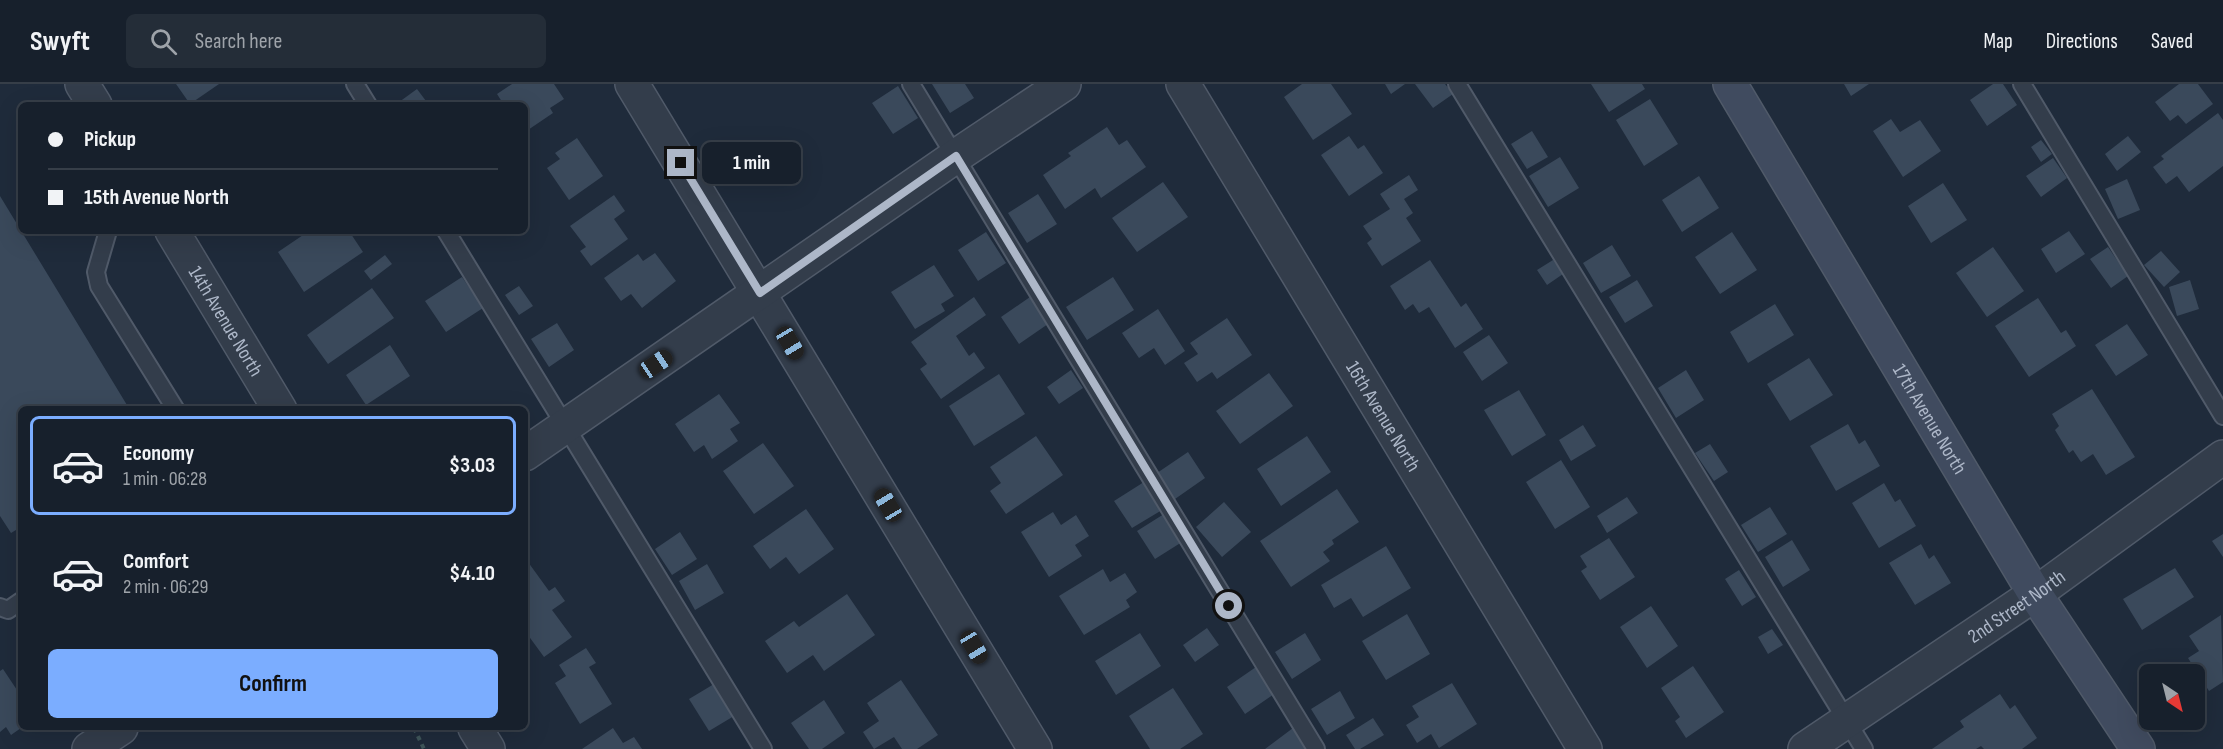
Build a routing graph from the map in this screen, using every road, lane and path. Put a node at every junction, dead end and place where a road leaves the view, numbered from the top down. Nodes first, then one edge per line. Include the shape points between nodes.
1 (82, 84) edge
2 (355, 84) edge
3 (632, 84) edge
4 (911, 84) edge
5 (1064, 84) edge
6 (1184, 84) edge
7 (1457, 84) edge
8 (1730, 84) edge
9 (2022, 84) edge
10 (93, 102) edge
11 (366, 102) edge
12 (956, 156) junction
13 (107, 234) edge
14 (174, 234) edge
15 (448, 234) edge
16 (760, 293) junction
17 (174, 406) edge
18 (278, 406) edge
19 (2223, 416) edge
20 (566, 426) junction
21 (528, 452) edge
22 (2223, 457) edge
23 (2035, 594) junction
24 (18, 603) edge
25 (0, 607) edge
26 (1846, 721) junction
27 (118, 730) edge
28 (415, 730) edge
29 (476, 730) edge
30 (89, 749) edge
31 (424, 749) edge
32 (488, 749) edge
33 (763, 749) edge
34 (1035, 749) edge
35 (1316, 749) edge
36 (1585, 749) edge
37 (1805, 749) edge
38 (1864, 749) edge
39 (2138, 749) edge

1 - 10 street
2 - 11 lane
3 - 16 street
4 - 12 lane
5 - 12 street
6 - 36 street, 16th Avenue North
7 - 26 lane
8 - 23 street, 17th Avenue North
9 - 19 lane
12 - 16 street
12 - 35 lane
13 - 17 lane via 96,272 99,286
14 - 18 street, 14th Avenue North
15 - 20 lane
16 - 20 street
16 - 34 street
20 - 21 street
20 - 33 lane
22 - 23 street, 2nd Street North
23 - 26 street, 2nd Street North
23 - 39 street, 17th Avenue North
24 - 25 lane via 8,610
26 - 37 street, 2nd Street North
26 - 38 lane
27 - 30 street
28 - 31 path
29 - 32 street

